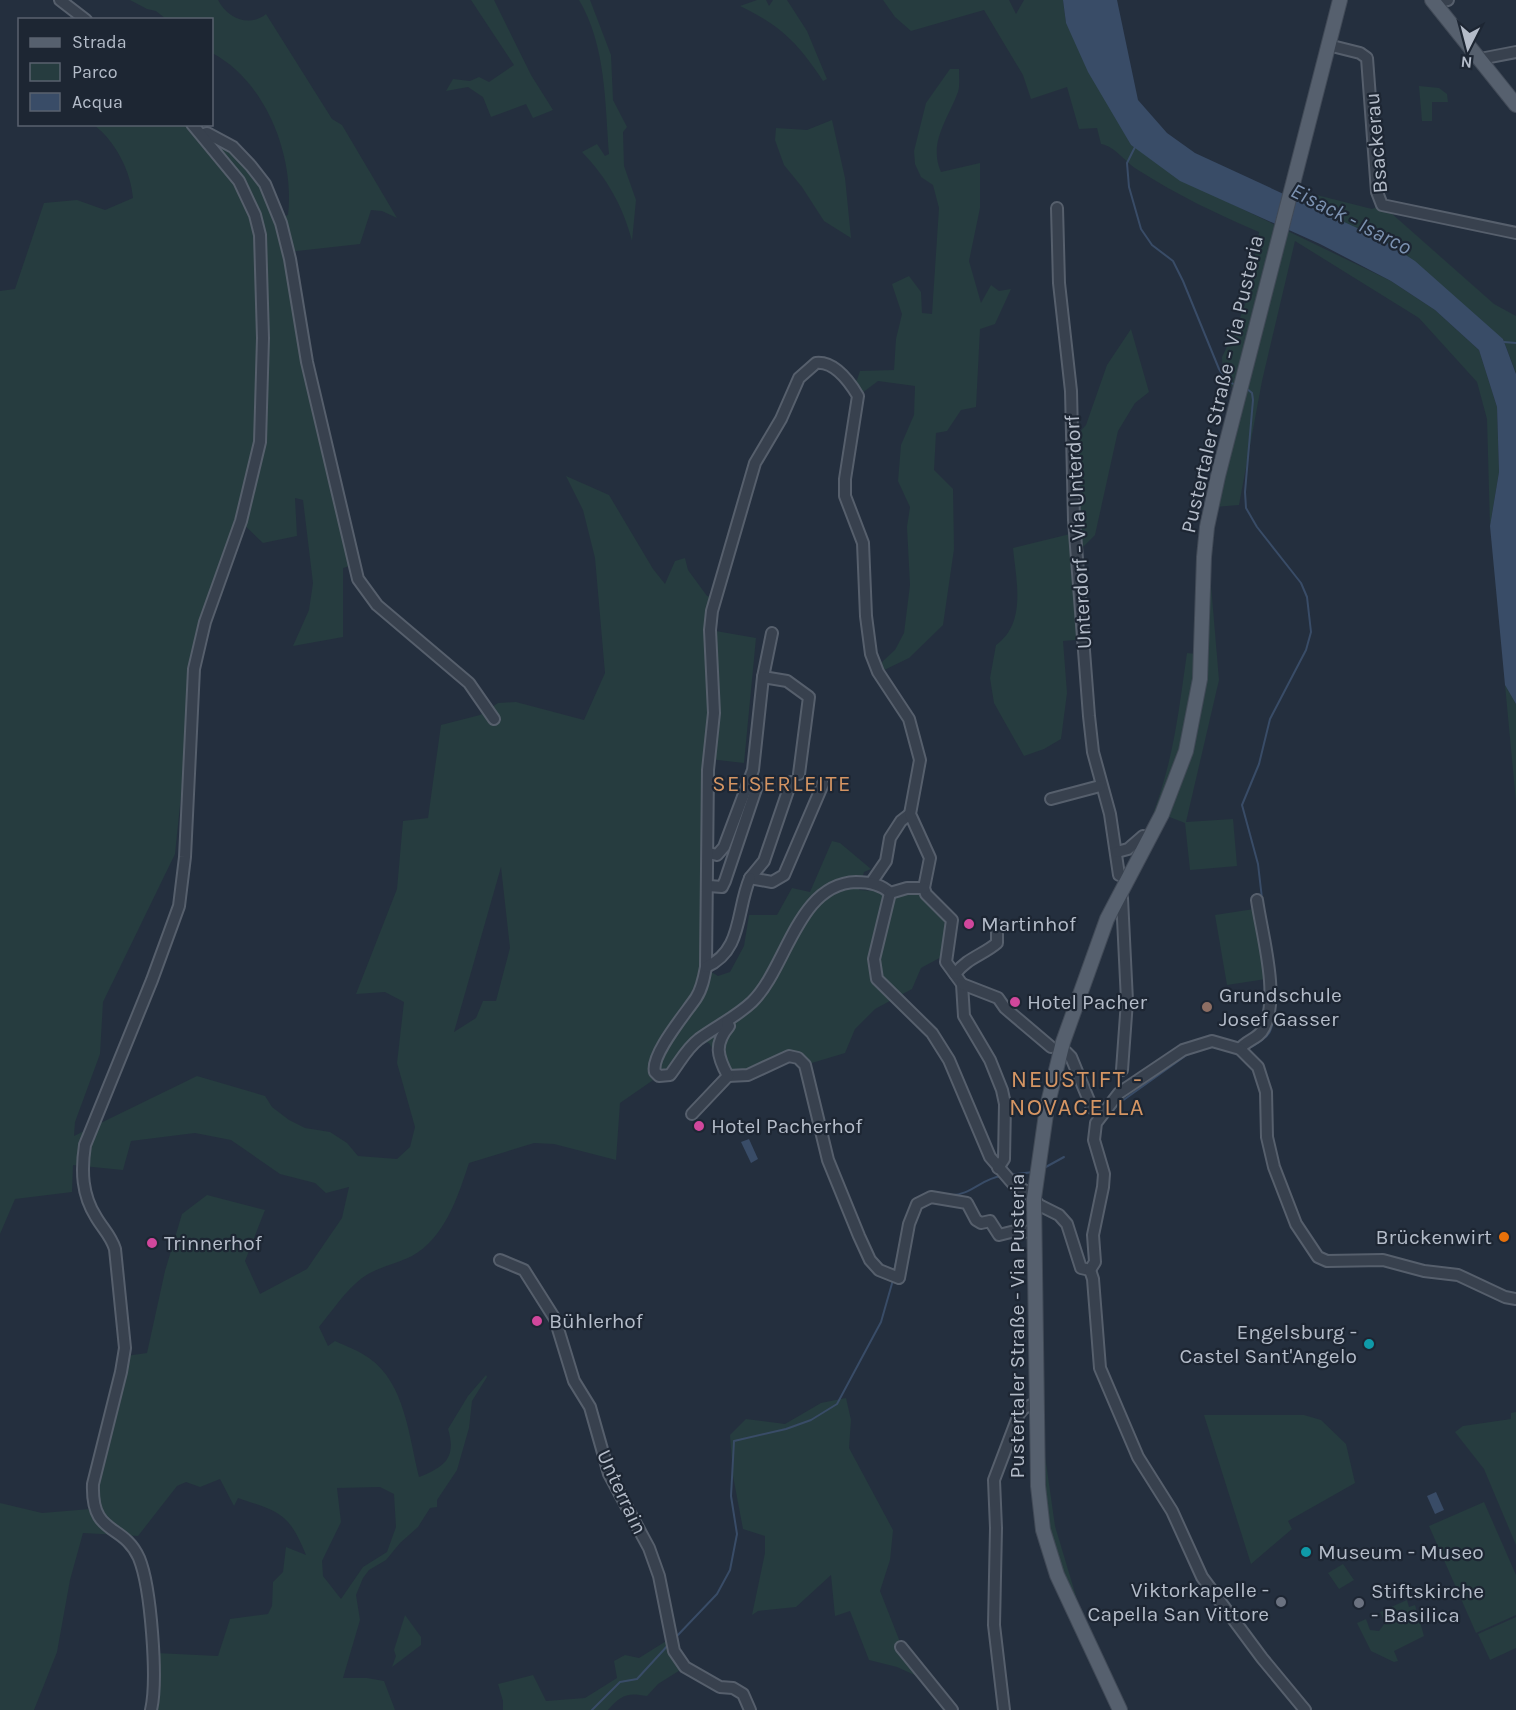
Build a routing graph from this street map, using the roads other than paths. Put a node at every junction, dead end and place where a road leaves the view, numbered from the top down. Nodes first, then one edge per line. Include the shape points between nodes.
1 (60, 0) edge
2 (1340, 0) edge
3 (1448, 0) edge
4 (1433, 1) edge
5 (83, 18) edge
6 (1328, 45) junction
7 (1516, 52) edge
8 (1480, 59) junction
9 (1516, 105) edge
10 (194, 126) edge
11 (202, 135) junction
12 (1057, 208) dead end
13 (1516, 233) edge
14 (772, 633) dead end
15 (763, 677) junction
16 (494, 719) dead end
17 (799, 774) dead end
18 (791, 782) dead end
19 (823, 784) dead end
20 (757, 786) dead end
21 (1100, 786) junction
22 (1052, 800) dead end
23 (910, 813) junction
24 (1150, 838) junction
25 (1117, 852) junction
26 (709, 853) junction
27 (1119, 875) dead end
28 (750, 878) junction
29 (871, 883) junction
30 (709, 886) junction
31 (924, 888) junction
32 (890, 893) junction
33 (1122, 898) dead end
34 (1257, 900) dead end
35 (997, 926) dead end
36 (706, 967) junction
37 (955, 974) junction
38 (962, 984) junction
39 (727, 1022) junction
40 (1051, 1047) dead end
41 (1240, 1048) junction
42 (1066, 1052) dead end
43 (728, 1076) junction
44 (1135, 1083) junction
45 (692, 1114) dead end
46 (1101, 1114) junction
47 (1002, 1172) junction
48 (1034, 1198) junction
49 (1033, 1232) junction
50 (500, 1260) dead end
51 (1090, 1270) junction
52 (1516, 1299) edge
53 (1036, 1403) junction
54 (900, 1647) dead end
55 (151, 1710) edge
56 (750, 1710) edge
57 (952, 1710) edge
58 (1004, 1710) edge
59 (1120, 1710) edge
60 (1305, 1710) edge

1 - 5 street
2 - 6 main road, Pustertaler Straße - Via Pusteria
3 - 4 street
4 - 8 main road
6 - 13 street, Bsackerau via 1367,58 1377,192 1382,205
6 - 24 main road, Pustertaler Straße - Via Pusteria via 1207,527 1203,650 1192,727 1181,769
7 - 8 street
8 - 9 main road
10 - 11 street
11 - 16 street via 213,135 233,147 258,175 273,201 290,259 307,362 353,565 365,592 469,683
11 - 55 street via 239,181 260,235 260,442 241,521 195,661 190,696 185,857 178,906 85,1145 81,1170 93,1210 115,1250 125,1348 92,1499 99,1520 139,1558 146,1587 154,1676
12 - 21 street, Unterdorf - Via Unterdorf via 1059,283 1071,391 1074,520 1089,716
14 - 15 street
15 - 17 street via 787,681 809,697
15 - 26 street via 753,770 724,847 717,855
18 - 28 street via 764,861
19 - 28 street via 784,875 772,882
20 - 30 street via 725,881 722,887
21 - 22 street
21 - 25 street, Unterdorf - Via Unterdorf
23 - 26 street via 920,760 909,719 878,672 871,654 863,543 845,496 858,396 832,365 816,363 799,378 755,464 712,611 714,713 708,770
23 - 29 street via 890,838 886,861
23 - 31 street via 930,858
24 - 25 street via 1143,836 1123,852
24 - 48 main road, Pustertaler Straße - Via Pusteria via 1107,919 1080,991 1053,1081
25 - 27 street, Unterdorf - Via Unterdorf
26 - 30 street
28 - 36 street via 729,949 720,961
29 - 32 street
29 - 39 street via 848,882 814,903 791,935 767,984
30 - 36 street
31 - 32 street
31 - 37 street via 951,920 945,955
32 - 47 street via 874,959 877,979 932,1034 949,1060 979,1135
33 - 44 street via 1127,1001 1119,1069
34 - 41 street via 1269,983 1268,1013 1260,1034
35 - 37 street via 997,943 984,954 971,958
36 - 39 street via 697,997 676,1024 655,1062 655,1072 659,1076 670,1075 691,1047
37 - 38 street
38 - 40 street via 998,998
38 - 47 street via 964,1016 990,1060 1005,1104
39 - 43 street via 729,1026 717,1048
41 - 44 street via 1212,1041 1197,1044
41 - 52 street via 1258,1067 1265,1083 1267,1137 1274,1167 1296,1224 1318,1257 1327,1261 1383,1260 1458,1275
42 - 46 street via 1092,1108
43 - 45 street
43 - 49 street via 748,1075 789,1056 805,1065 828,1160 870,1260 879,1270 894,1276 912,1212 922,1199 963,1201 976,1220 990,1221 999,1235
44 - 46 street via 1119,1093
46 - 51 street via 1094,1140 1104,1174 1094,1235 1095,1262
47 - 48 street
48 - 49 main road, Pustertaler Straße - Via Pusteria
48 - 51 street via 1059,1215 1066,1224 1081,1268
49 - 53 main road, Pustertaler Straße - Via Pusteria
50 - 56 street, Unterrain via 524,1270 555,1318 574,1381 590,1407 609,1474 649,1548 659,1576 672,1642 686,1667 720,1687 743,1694
51 - 60 street via 1100,1368 1138,1456 1172,1511 1202,1577
53 - 58 street via 1019,1414 994,1480 994,1625
53 - 59 main road, Pustertaler Straße - Via Pusteria via 1038,1486 1047,1548
54 - 57 street

